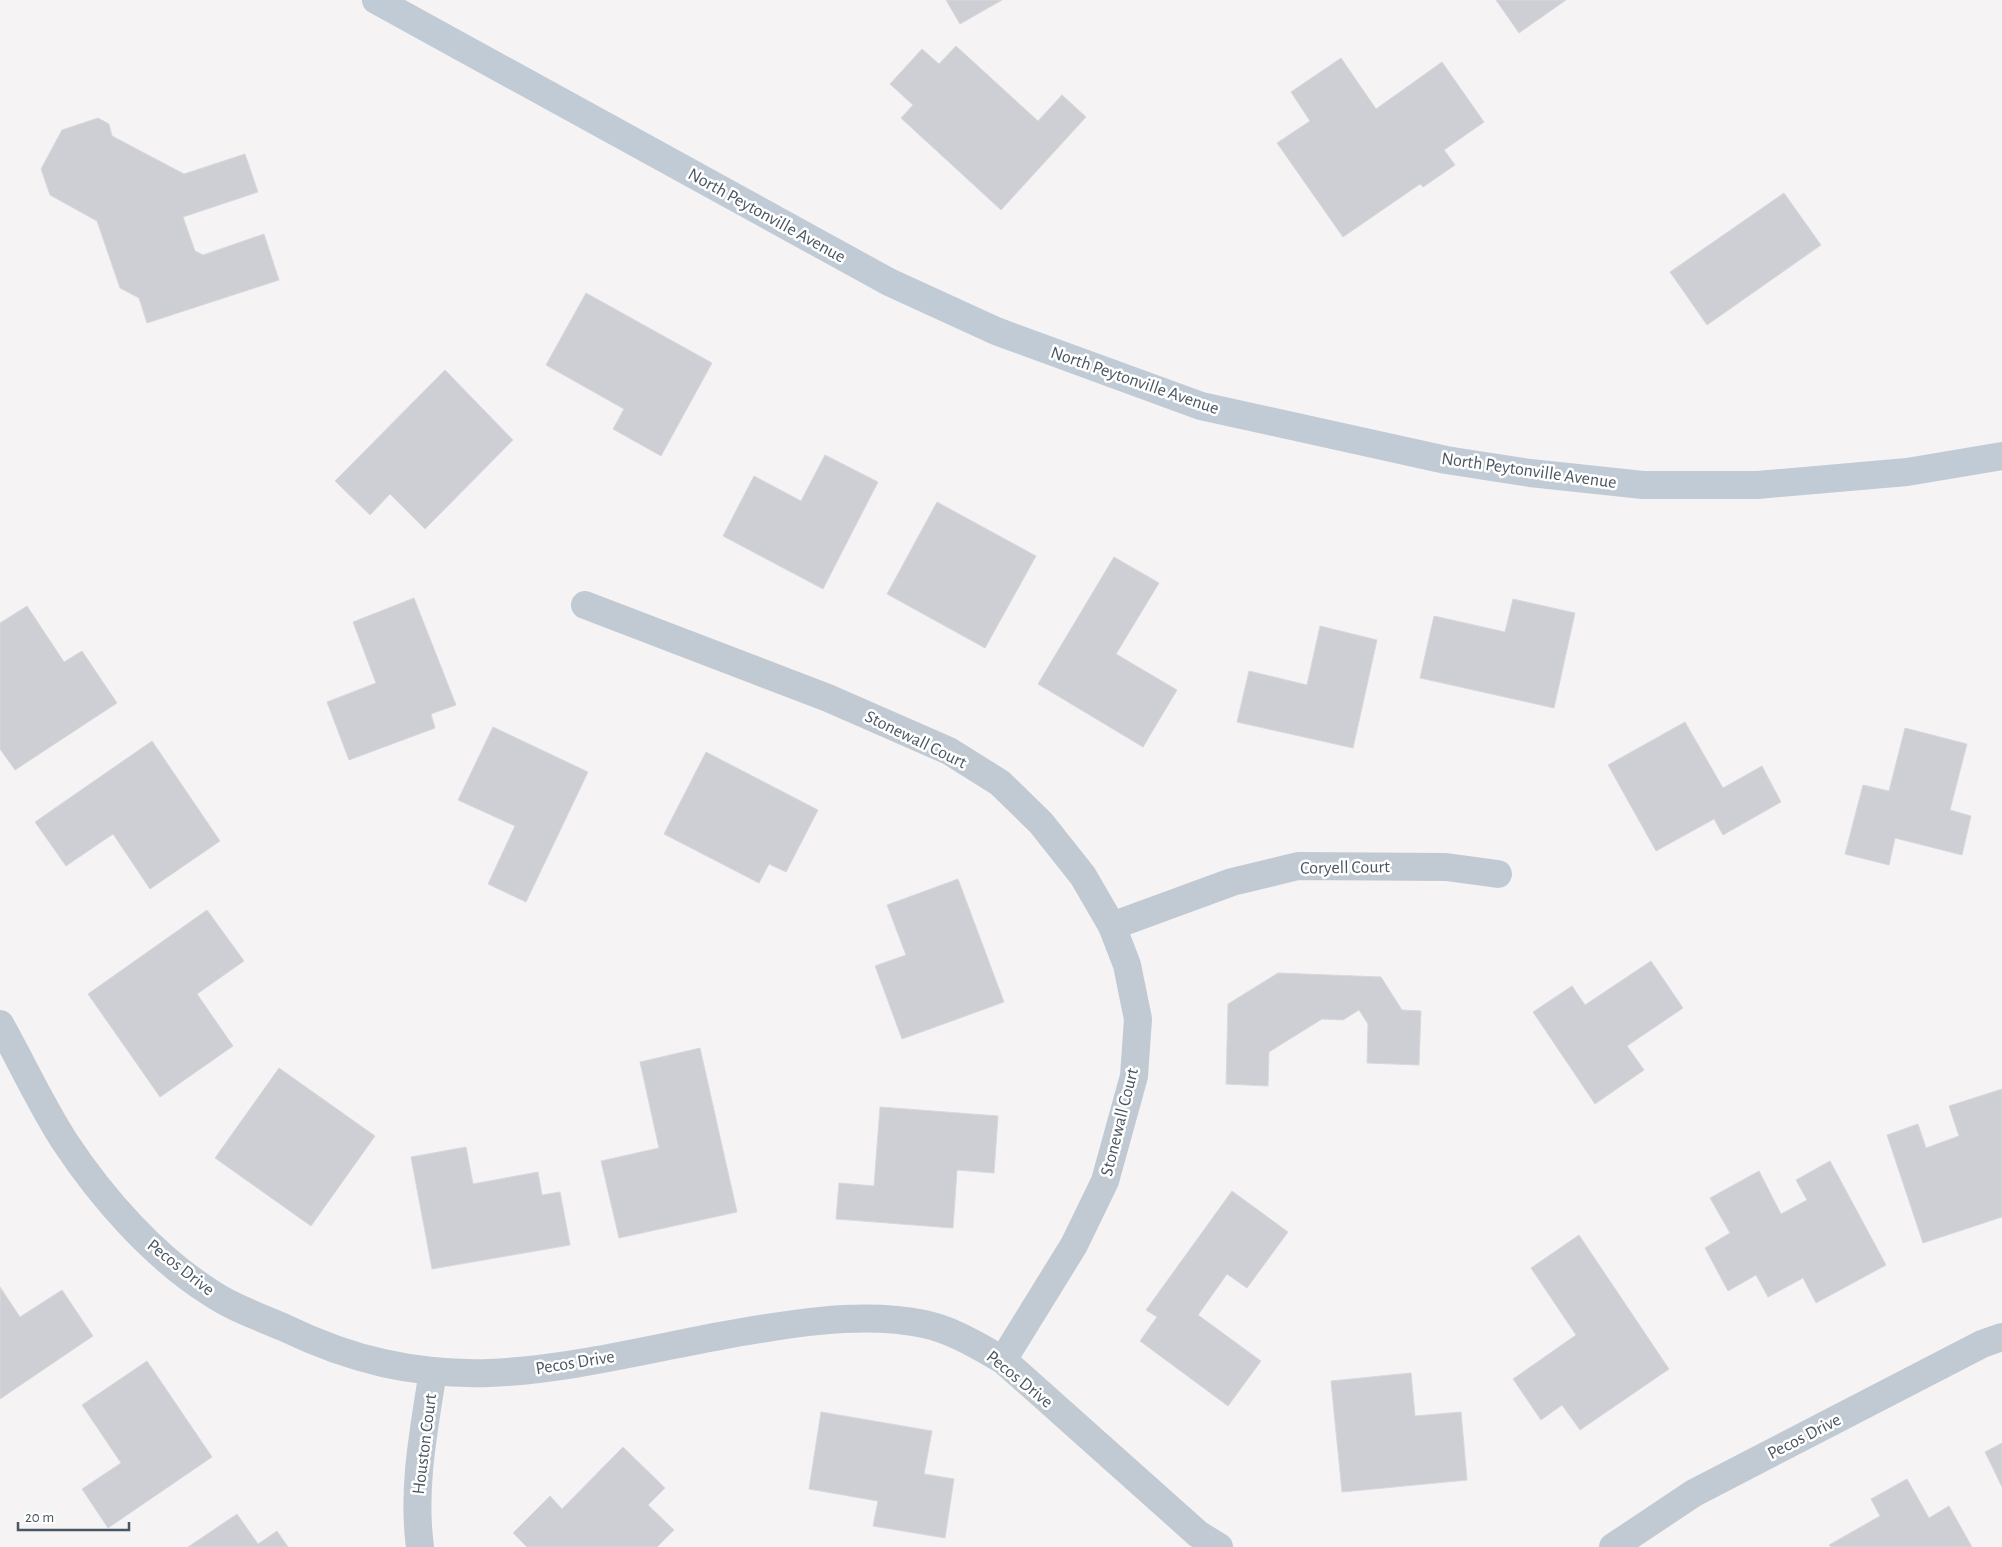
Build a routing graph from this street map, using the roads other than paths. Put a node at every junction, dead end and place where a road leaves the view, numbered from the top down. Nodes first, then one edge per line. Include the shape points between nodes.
1 (376, 0) edge
2 (2002, 456) edge
3 (585, 605) dead end
4 (1498, 874) dead end
5 (1112, 926) junction
6 (0, 1024) edge
7 (2002, 1337) edge
8 (1003, 1360) junction
9 (433, 1371) junction
10 (420, 1547) edge
11 (1219, 1547) edge
12 (1613, 1547) edge

1 - 2 street, North Peytonville Avenue via 889,282 996,331 1201,406 1446,460 1643,485 1766,484 1907,472
3 - 5 street, Stonewall Court via 828,698 948,751 1000,783 1041,823 1083,876
4 - 5 street, Coryell Court via 1446,867 1298,866 1232,882
5 - 8 street, Stonewall Court via 1127,965 1138,1019 1134,1076 1105,1181 1074,1245
6 - 9 street, Pecos Drive via 66,1142 111,1202 158,1254 212,1294 321,1346 382,1365
7 - 12 street, Pecos Drive via 1982,1344 1694,1493
8 - 9 street, Pecos Drive via 967,1339 925,1324 874,1318 774,1326 561,1366 488,1373
8 - 11 street, Pecos Drive via 1198,1534
9 - 10 street, Houston Court via 418,1471

